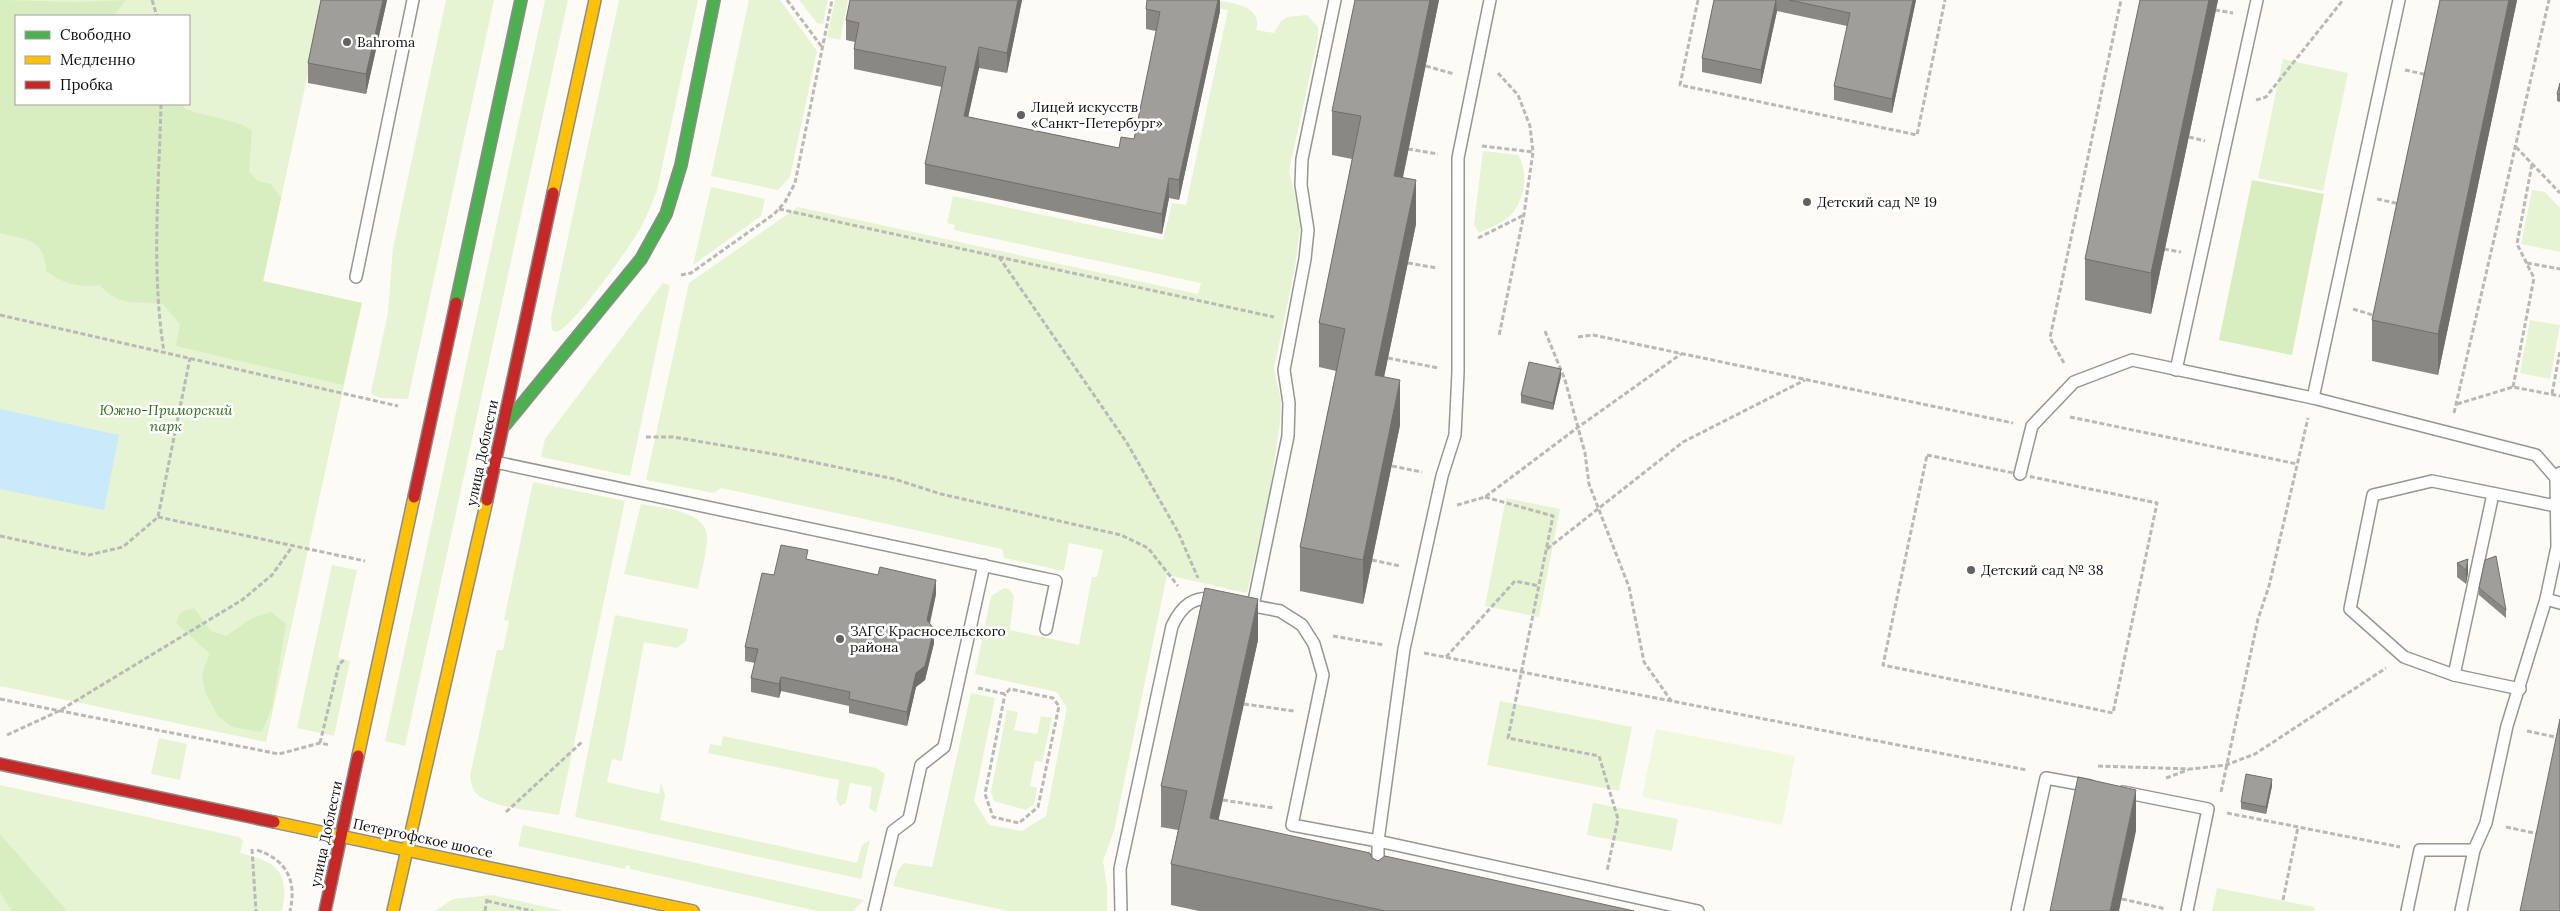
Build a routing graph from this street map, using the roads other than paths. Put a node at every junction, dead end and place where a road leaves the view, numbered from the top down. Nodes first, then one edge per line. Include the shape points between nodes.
1 (412, 0) edge
2 (521, 0) edge
3 (595, 0) edge
4 (714, 0) edge
5 (1335, 0) edge
6 (1490, 0) edge
7 (2257, 0) edge
8 (2399, 0) edge
9 (356, 277) dead end
10 (2176, 370) junction
11 (2312, 398) junction
12 (502, 428) junction
13 (495, 462) junction
14 (2020, 474) road end
15 (2558, 475) edge
16 (2493, 494) junction
17 (2556, 506) junction
18 (984, 565) junction
19 (2546, 600) junction
20 (2560, 602) edge
21 (1253, 606) junction
22 (1046, 629) dead end
23 (2454, 675) junction
24 (2520, 689) junction
25 (0, 764) edge
26 (341, 836) junction
27 (1378, 841) junction
28 (407, 850) junction
29 (2474, 850) junction
30 (1378, 886) edge
31 (325, 911) edge
32 (393, 911) edge
33 (693, 911) edge
34 (874, 911) edge
35 (1121, 911) edge
36 (1698, 911) edge
37 (2017, 911) edge
38 (2187, 911) edge
39 (2408, 911) edge
40 (2460, 911) edge

1 - 9 lane
2 - 26 main road, улица Доблести
3 - 12 main road, улица Доблести
4 - 12 main road via 681,165 666,214 641,259
5 - 21 lane via 1302,159 1301,185 1308,230 1306,259 1284,370 1289,403 1288,436
6 - 27 lane via 1458,158 1455,435 1442,476 1404,649
7 - 10 lane
8 - 11 lane
10 - 11 lane
10 - 14 lane via 2132,360 2074,382 2032,426
11 - 15 lane via 2536,455
12 - 13 main road, улица Доблести
13 - 18 lane
13 - 28 main road, улица Доблести
15 - 17 lane
16 - 17 lane
16 - 23 lane
16 - 23 lane via 2432,481 2373,495 2350,609 2404,657
17 - 19 lane via 2557,547
18 - 22 lane via 1056,581
18 - 34 lane via 944,747 921,765 909,819 893,830
19 - 20 lane
19 - 24 lane
21 - 27 lane via 1280,611 1302,625 1314,644 1323,675 1292,825
21 - 35 lane via 1208,597 1191,600 1179,611 1172,626 1120,869
23 - 24 lane
24 - 29 lane via 2507,726 2486,823
25 - 26 main road, Петергофское шоссе
26 - 28 main road, Петергофское шоссе
26 - 31 main road, улица Доблести
27 - 30 lane
27 - 36 lane
28 - 32 main road, улица Доблести
28 - 33 main road, Петергофское шоссе
29 - 39 lane via 2420,850
29 - 40 lane
37 - 38 lane via 2046,778 2208,810

